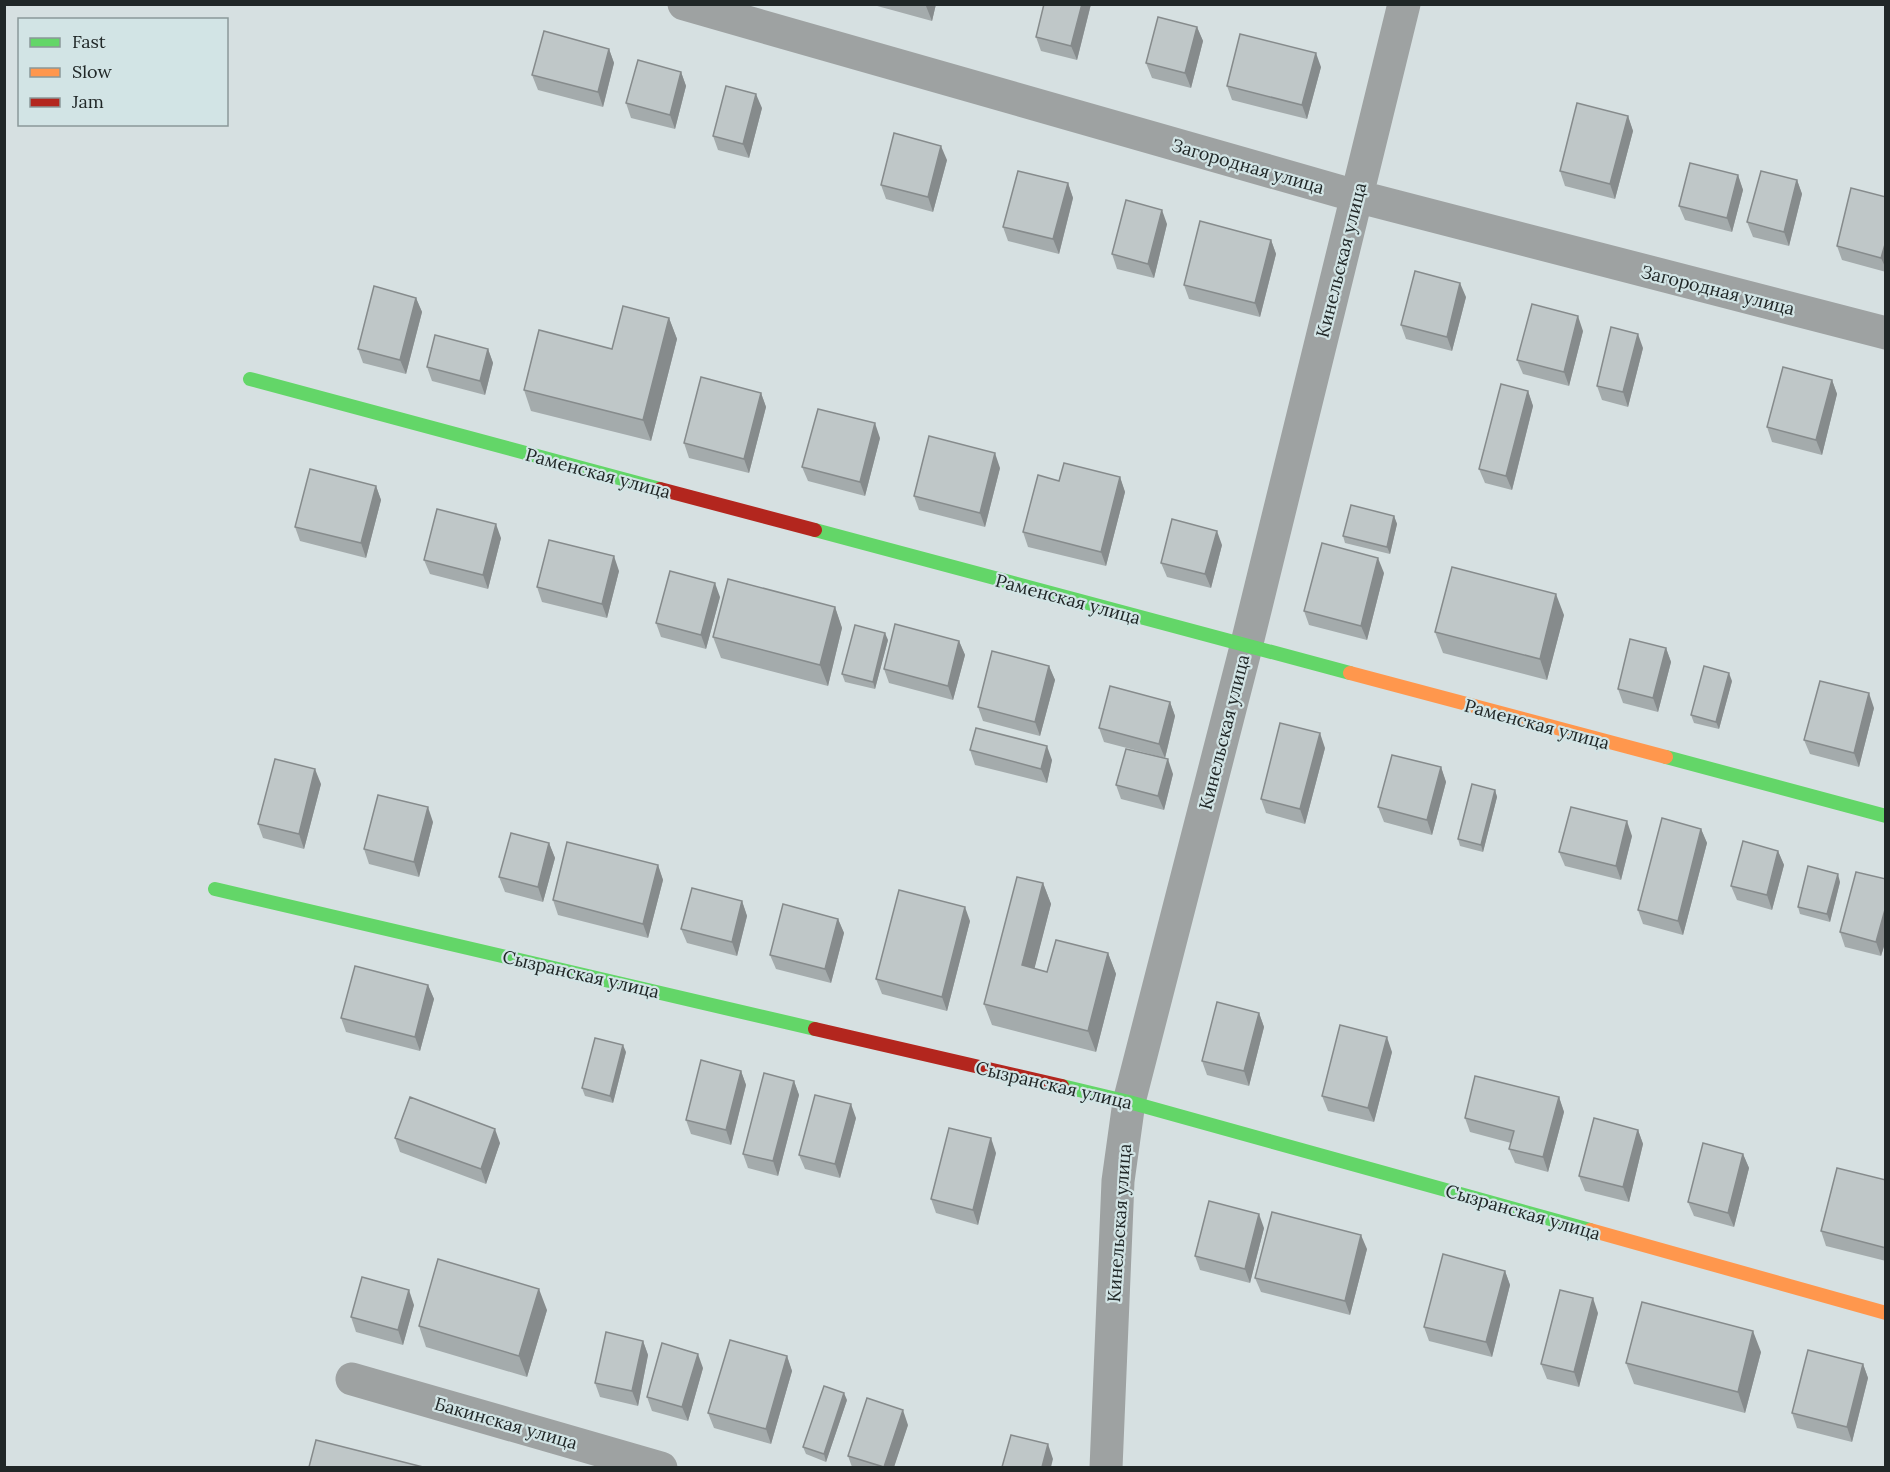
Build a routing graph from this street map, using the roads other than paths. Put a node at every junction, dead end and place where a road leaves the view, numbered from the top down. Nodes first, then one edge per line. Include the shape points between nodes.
1 (684, 4) edge
2 (1404, 4) edge
3 (1356, 196) junction
4 (1886, 333) edge
5 (250, 379) dead end
6 (1246, 646) junction
7 (1886, 816) edge
8 (215, 889) dead end
9 (1130, 1102) junction
10 (1886, 1313) edge
11 (352, 1379) dead end
12 (661, 1467) edge
13 (1106, 1467) edge

1 - 3 street, Загородная улица
2 - 3 street, Кинельская улица
3 - 4 street, Загородная улица
3 - 6 street, Кинельская улица
5 - 6 street, Раменская улица
6 - 7 street, Раменская улица
6 - 9 street, Кинельская улица
8 - 9 street, Сызранская улица
9 - 10 street, Сызранская улица
9 - 13 street, Кинельская улица via 1118,1181
11 - 12 street, Бакинская улица

